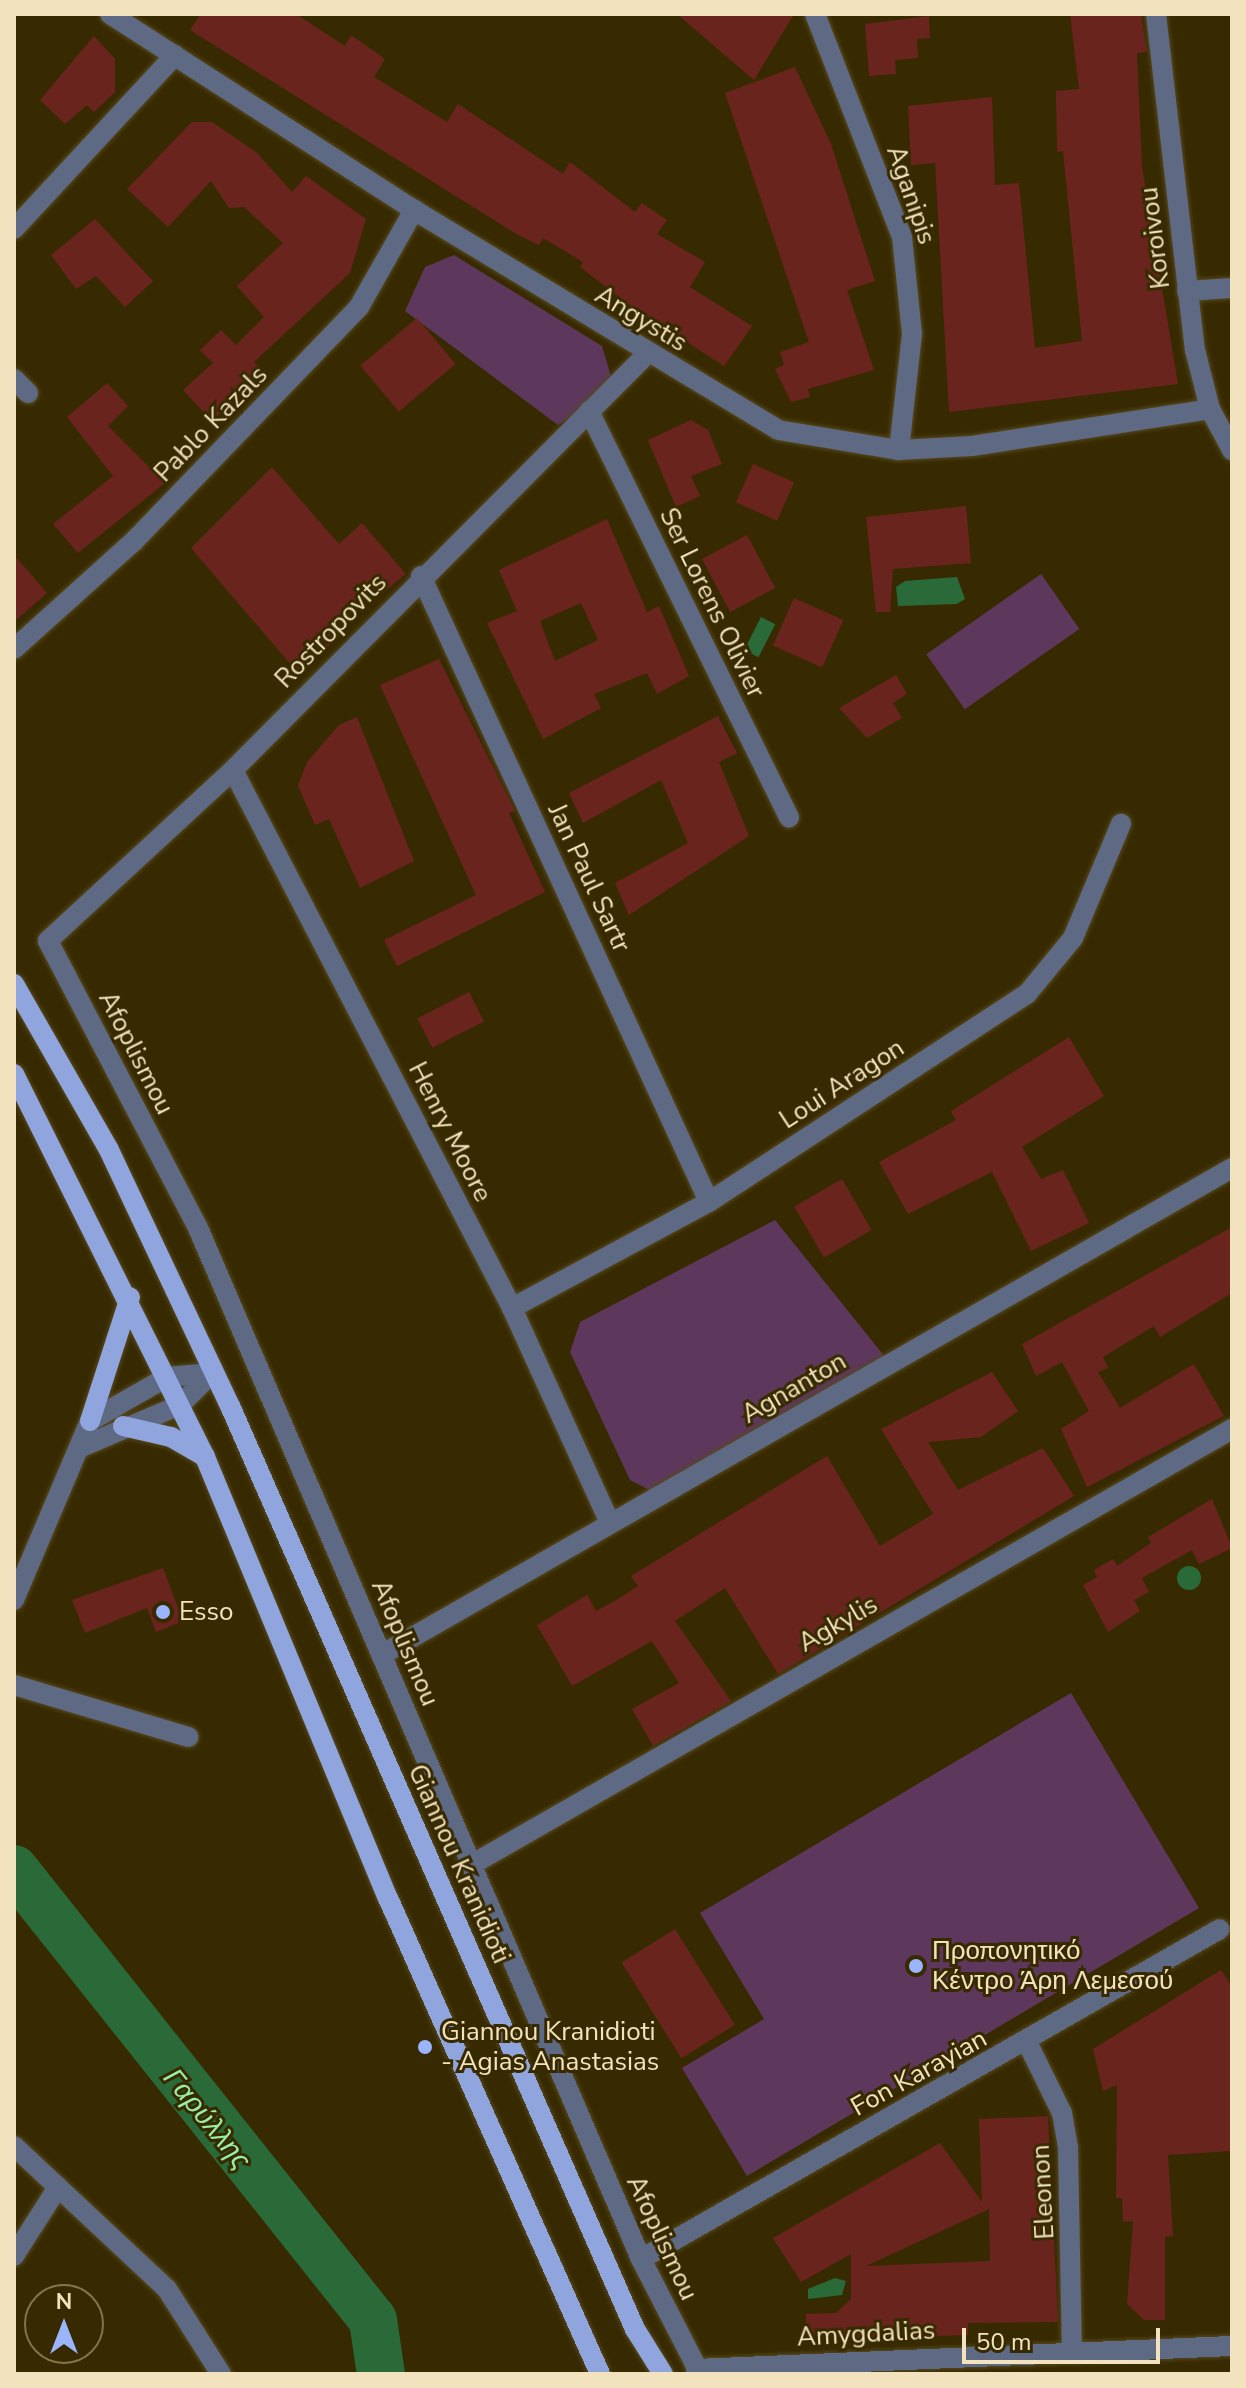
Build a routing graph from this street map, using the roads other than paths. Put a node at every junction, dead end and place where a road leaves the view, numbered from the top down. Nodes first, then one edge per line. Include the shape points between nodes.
1 (110, 14) edge
2 (815, 14) edge
3 (1156, 14) edge
4 (175, 55) junction
5 (414, 210) junction
6 (14, 229) edge
7 (1232, 288) edge
8 (1187, 291) junction
9 (647, 354) junction
10 (1210, 409) junction
11 (589, 411) junction
12 (899, 450) junction
13 (1232, 450) edge
14 (421, 576) junction
15 (14, 649) edge
16 (233, 770) junction
17 (789, 818) dead end
18 (1121, 824) dead end
19 (48, 941) joint
20 (14, 984) edge
21 (14, 1074) edge
22 (1232, 1168) edge
23 (709, 1202) junction
24 (130, 1297) junction
25 (512, 1308) junction
26 (212, 1373) junction
27 (167, 1377) junction
28 (180, 1405) junction
29 (90, 1421) junction
30 (123, 1426) junction
31 (1232, 1429) edge
32 (79, 1448) junction
33 (205, 1457) junction
34 (610, 1523) junction
35 (14, 1600) edge
36 (383, 1654) junction
37 (14, 1685) edge
38 (188, 1737) dead end
39 (471, 1865) junction
40 (1220, 1929) dead end
41 (1027, 2042) junction
42 (14, 2146) edge
43 (58, 2187) junction
44 (14, 2256) edge
45 (641, 2259) junction
46 (1232, 2346) edge
47 (1072, 2349) junction
48 (698, 2372) edge
49 (221, 2374) edge
50 (600, 2374) edge
51 (663, 2374) edge

1 - 4 street, Angystis
2 - 12 street, Aganipis via 902,237 912,334
3 - 8 street, Koroivou
4 - 5 street, Angystis
4 - 6 street
5 - 9 street, Angystis
5 - 15 street, Pablo Kazals via 359,307 133,542
7 - 8 street
8 - 10 street, Koroivou
9 - 11 street, Rostropovits
9 - 12 street, Angystis via 778,430
10 - 12 street, Angystis via 972,446
10 - 13 street, Koroivou
11 - 14 street, Rostropovits
11 - 17 street, Ser Lorens Olivier
14 - 16 street, Rostropovits
14 - 23 street, Jan Paul Sartr
16 - 19 street, Rostropovits
16 - 25 street, Henry Moore
18 - 23 street, Loui Aragon via 1073,938 1027,994
19 - 36 street, Afoplismou via 198,1228
20 - 26 main road, Giannou Kranidioti via 109,1150
21 - 24 main road
22 - 34 street, Agnanton
23 - 25 street, Loui Aragon
24 - 27 main road
24 - 29 main road
25 - 34 street, Henry Moore
26 - 27 street
26 - 28 street
26 - 51 main road, Giannou Kranidioti via 635,2329
27 - 28 main road
27 - 29 street
28 - 30 street
28 - 33 main road
29 - 32 street
30 - 32 street
30 - 33 main road via 171,1437
31 - 39 street, Agkylis
32 - 35 street
33 - 50 main road via 388,1898
34 - 36 street, Agnanton
36 - 39 street, Afoplismou
37 - 38 street
39 - 45 street, Afoplismou
40 - 41 street, Fon Karayian
41 - 45 street, Fon Karayian
41 - 47 street, Eleonon via 1062,2113 1068,2148
42 - 43 street
43 - 44 street
43 - 49 street via 167,2289
45 - 48 street, Afoplismou
46 - 47 street, Amygdalias
47 - 48 street, Amygdalias

